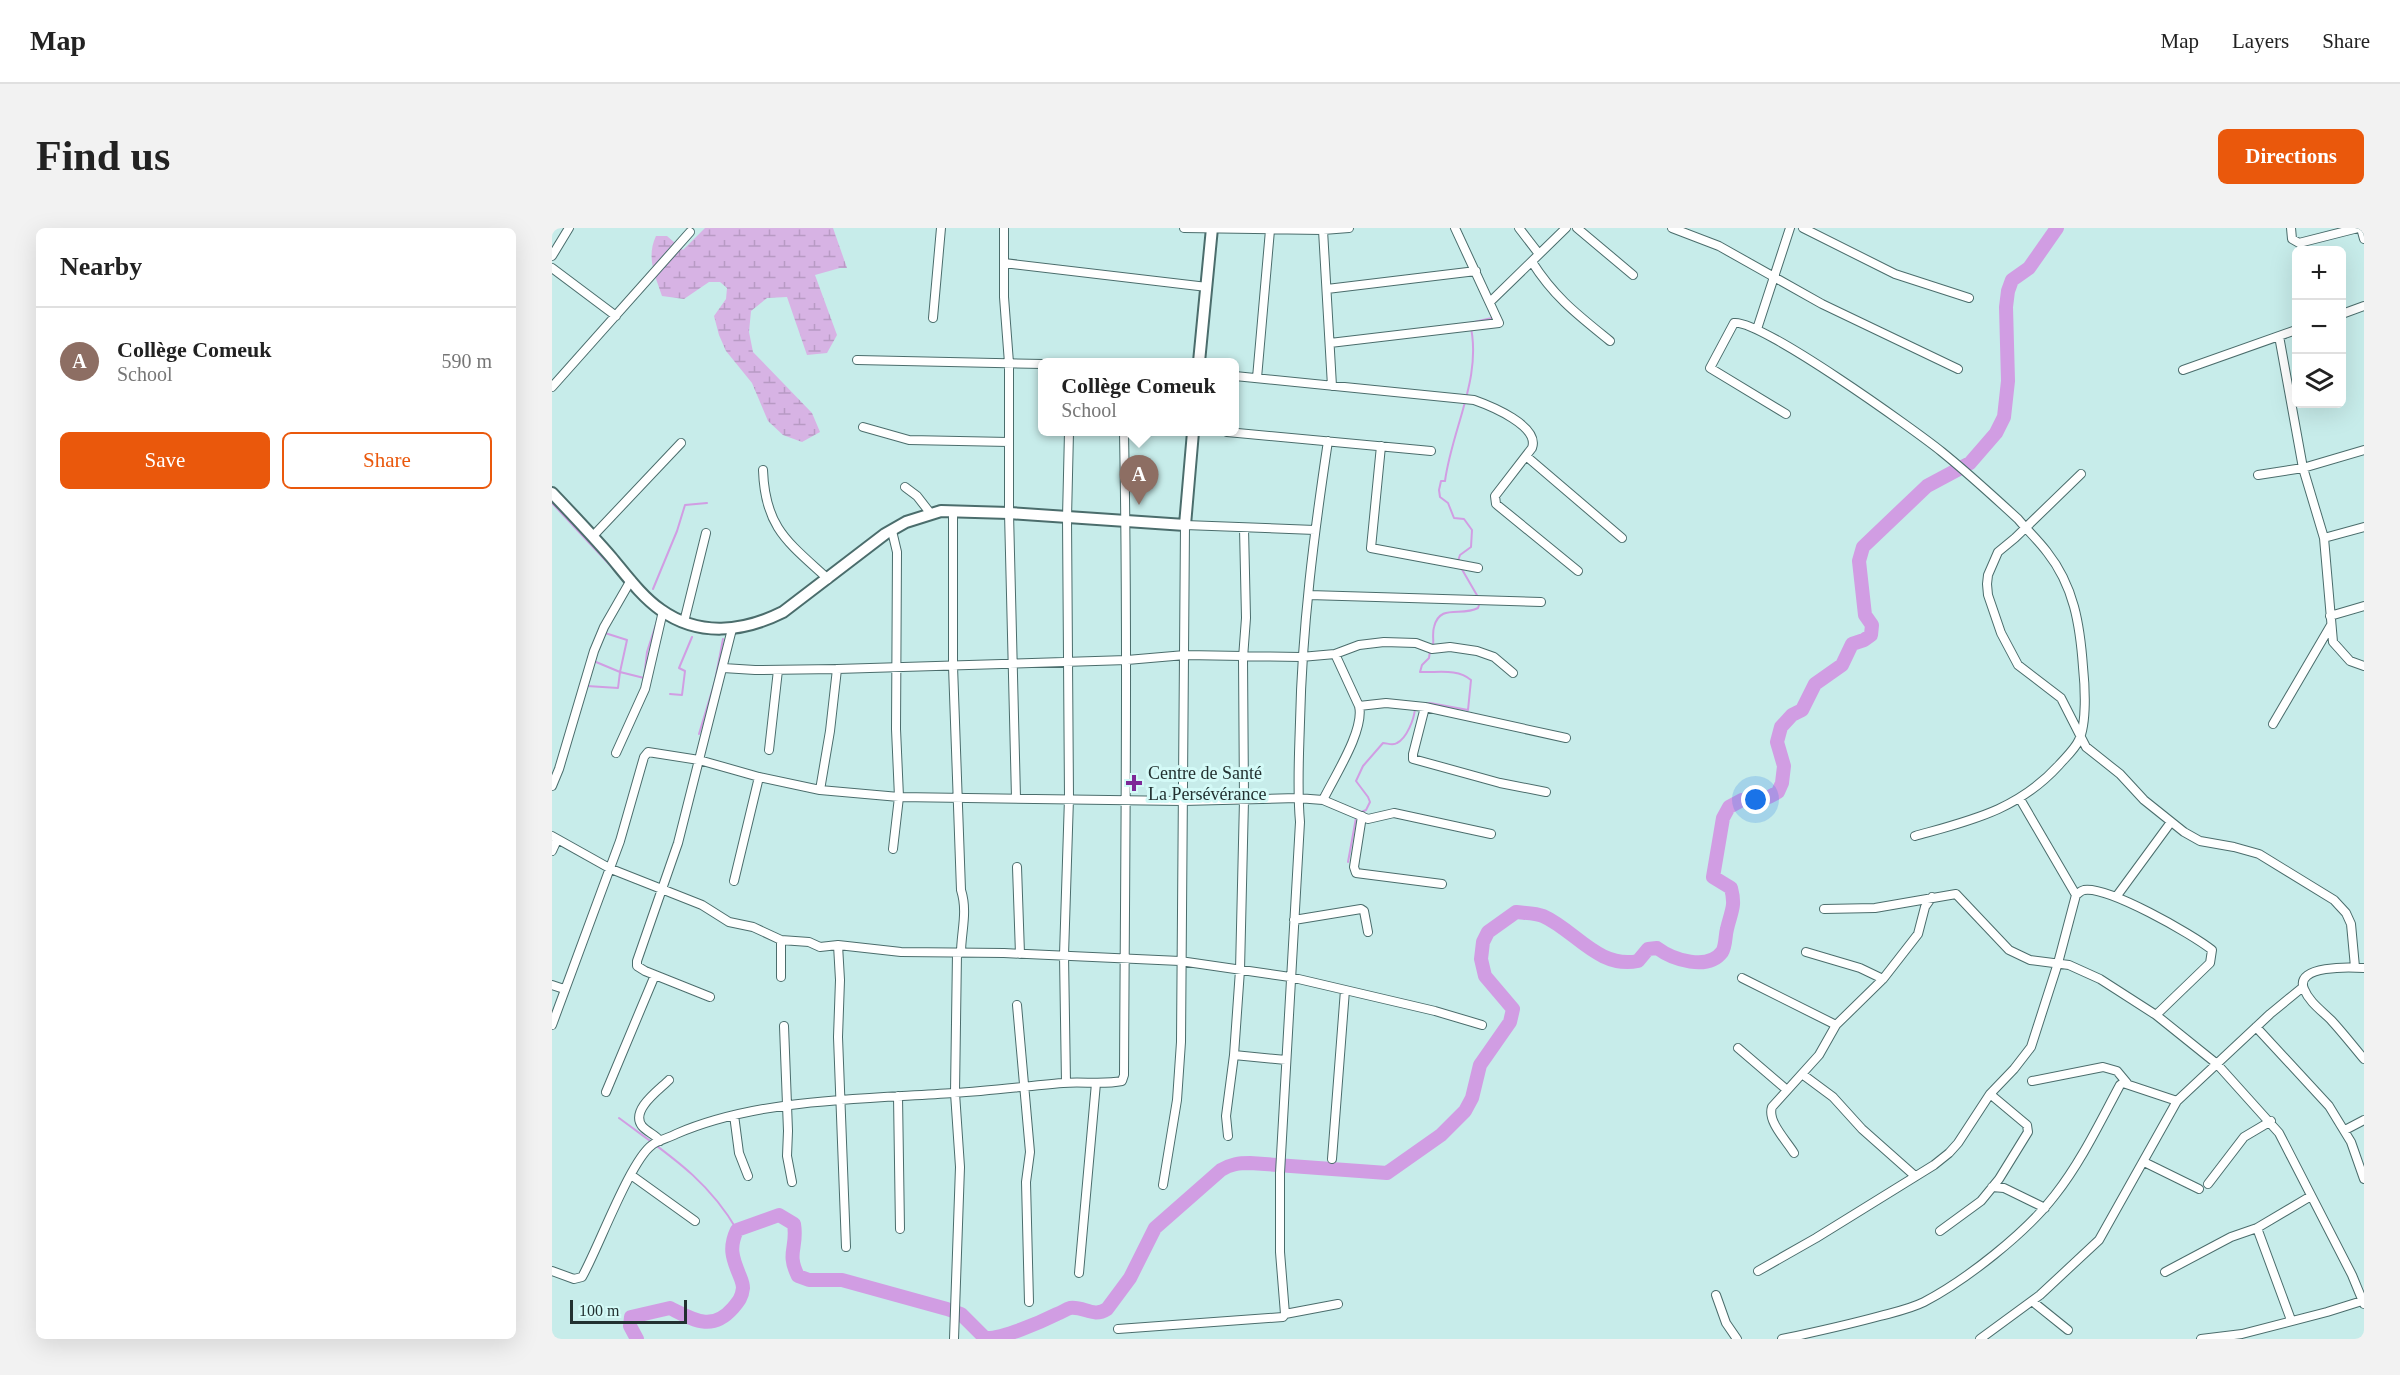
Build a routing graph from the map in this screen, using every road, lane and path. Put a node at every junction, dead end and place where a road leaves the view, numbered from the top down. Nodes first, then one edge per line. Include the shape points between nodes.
1 (569, 228) edge
2 (941, 228) edge
3 (1004, 228) edge
4 (1184, 228) edge
5 (1212, 228) edge
6 (1349, 228) edge
7 (1455, 228) edge
8 (1519, 228) edge
9 (1566, 228) edge
10 (1577, 228) edge
11 (1672, 228) edge
12 (1790, 228) edge
13 (1803, 228) edge
14 (2291, 228) edge
15 (2359, 228) edge
16 (1336, 229) edge
17 (1270, 230) junction
18 (1323, 230) junction
19 (690, 232) dead end
20 (2364, 239) edge
21 (1539, 254) junction
22 (552, 256) edge
23 (1532, 262) junction
24 (1004, 263) junction
25 (552, 268) edge
26 (1476, 271) junction
27 (1633, 275) dead end
28 (1772, 276) junction
29 (1207, 287) junction
30 (1328, 289) junction
31 (1969, 298) dead end
32 (1491, 302) junction
33 (2364, 306) edge
34 (2346, 313) edge
35 (616, 316) junction
36 (933, 318) dead end
37 (1757, 329) junction
38 (2292, 331) edge
39 (2279, 336) junction
40 (1610, 341) dead end
41 (1330, 343) junction
42 (1200, 358) edge
43 (857, 360) dead end
44 (1009, 363) junction
45 (1038, 364) edge
46 (1958, 369) dead end
47 (2183, 370) dead end
48 (1239, 376) edge
49 (1257, 378) junction
50 (1332, 386) junction
51 (552, 387) edge
52 (1786, 414) dead end
53 (863, 427) dead end
54 (1239, 433) edge
55 (1069, 436) edge
56 (1124, 436) edge
57 (1193, 436) edge
58 (1328, 441) junction
59 (1009, 442) junction
60 (681, 443) dead end
61 (1381, 446) junction
62 (2364, 450) edge
63 (1431, 451) dead end
64 (1526, 456) junction
65 (2303, 468) junction
66 (763, 470) dead end
67 (2081, 474) dead end
68 (2258, 475) dead end
69 (905, 487) dead end
70 (552, 493) edge
71 (953, 511) junction
72 (1009, 513) junction
73 (931, 514) junction
74 (1067, 518) junction
75 (1126, 523) junction
76 (1185, 525) junction
77 (2364, 527) edge
78 (1244, 528) junction
79 (2023, 528) junction
80 (1315, 530) junction
81 (892, 531) junction
82 (706, 533) dead end
83 (592, 536) junction
84 (1622, 538) dead end
85 (2324, 538) junction
86 (1478, 568) dead end
87 (1578, 571) dead end
88 (828, 579) junction
89 (631, 580) junction
90 (1309, 594) junction
91 (1541, 602) dead end
92 (2364, 606) edge
93 (663, 611) junction
94 (2331, 620) junction
95 (684, 622) junction
96 (732, 629) junction
97 (1335, 654) junction
98 (1185, 655) junction
99 (1301, 657) junction
100 (1243, 658) junction
101 (1127, 660) junction
102 (1069, 661) junction
103 (1013, 663) junction
104 (952, 666) junction
105 (2364, 666) edge
106 (896, 667) junction
107 (723, 668) junction
108 (837, 669) junction
109 (778, 670) junction
110 (1513, 673) dead end
111 (1359, 706) junction
112 (1425, 707) junction
113 (2273, 724) dead end
114 (1566, 738) dead end
115 (2080, 739) junction
116 (769, 750) dead end
117 (616, 753) dead end
118 (699, 760) junction
119 (759, 777) junction
120 (552, 786) edge
121 (819, 790) junction
122 (1546, 792) dead end
123 (899, 797) junction
124 (959, 797) junction
125 (1016, 798) junction
126 (1069, 798) junction
127 (1297, 798) junction
128 (2020, 799) junction
129 (1124, 800) junction
130 (1244, 800) junction
131 (1323, 800) junction
132 (1183, 801) junction
133 (1362, 816) junction
134 (2170, 822) junction
135 (1491, 834) dead end
136 (1915, 836) dead end
137 (555, 838) edge
138 (893, 849) dead end
139 (552, 851) edge
140 (1017, 867) dead end
141 (610, 869) junction
142 (734, 881) dead end
143 (1442, 884) dead end
144 (662, 888) junction
145 (2076, 896) junction
146 (1932, 897) junction
147 (2116, 897) junction
148 (1824, 909) dead end
149 (1294, 920) junction
150 (1368, 932) dead end
151 (781, 940) junction
152 (838, 945) junction
153 (1806, 952) dead end
154 (959, 953) junction
155 (1020, 954) junction
156 (1064, 955) junction
157 (1124, 958) junction
158 (1180, 961) junction
159 (2058, 963) junction
160 (2360, 968) edge
161 (1240, 970) junction
162 (656, 975) junction
163 (1290, 976) junction
164 (781, 977) dead end
165 (1742, 978) dead end
166 (1883, 979) junction
167 (552, 985) edge
168 (2303, 987) junction
169 (564, 989) junction
170 (1345, 990) junction
171 (710, 997) dead end
172 (1017, 1005) dead end
173 (2156, 1015) junction
174 (552, 1025) edge
175 (1482, 1025) dead end
176 (1836, 1025) junction
177 (784, 1026) dead end
178 (2256, 1027) junction
179 (1738, 1048) dead end
180 (1234, 1055) junction
181 (2364, 1059) edge
182 (1286, 1060) junction
183 (2217, 1064) junction
184 (1802, 1074) junction
185 (669, 1080) dead end
186 (2032, 1082) dead end
187 (1066, 1083) junction
188 (1096, 1083) junction
189 (2127, 1083) junction
190 (1024, 1087) junction
191 (1787, 1090) junction
192 (606, 1092) dead end
193 (956, 1093) junction
194 (1990, 1094) junction
195 (898, 1096) junction
196 (840, 1101) junction
197 (2177, 1101) junction
198 (787, 1107) junction
199 (734, 1115) junction
200 (2364, 1120) edge
201 (2271, 1121) junction
202 (2345, 1130) junction
203 (1228, 1136) dead end
204 (660, 1142) junction
205 (1794, 1153) dead end
206 (1332, 1159) dead end
207 (2144, 1162) junction
208 (631, 1175) junction
209 (748, 1176) dead end
210 (1915, 1176) junction
211 (2364, 1179) edge
212 (792, 1182) dead end
213 (2208, 1184) dead end
214 (1162, 1185) dead end
215 (1992, 1187) junction
216 (2199, 1189) dead end
217 (2310, 1196) junction
218 (2045, 1208) junction
219 (695, 1221) dead end
220 (2257, 1228) junction
221 (900, 1229) dead end
222 (1940, 1231) dead end
223 (846, 1247) dead end
224 (552, 1271) edge
225 (1758, 1271) dead end
226 (2165, 1272) dead end
227 (1078, 1273) dead end
228 (1716, 1295) dead end
229 (2032, 1300) junction
230 (1029, 1302) dead end
231 (2363, 1302) edge
232 (1338, 1304) dead end
233 (1285, 1314) junction
234 (2291, 1320) junction
235 (1118, 1329) dead end
236 (2068, 1330) dead end
237 (954, 1339) edge
238 (1737, 1339) edge
239 (1782, 1339) edge
240 (1980, 1339) edge
241 (2201, 1339) edge

1 - 22 street
2 - 36 street
3 - 24 street
4 - 5 street
5 - 17 street
5 - 29 main road
6 - 16 street
7 - 26 street
8 - 21 street
9 - 21 street
10 - 27 street
11 - 28 street via 1719,246
12 - 28 street
13 - 31 street via 1895,274
14 - 15 street via 2292,239 2299,243
15 - 20 street
16 - 18 street
17 - 18 street
17 - 49 street
18 - 30 street
19 - 35 street
21 - 23 street
23 - 32 street
23 - 40 street via 1564,304
24 - 29 street
24 - 44 street
25 - 35 street
26 - 30 street
26 - 32 street
28 - 37 street
28 - 46 street
29 - 42 main road
30 - 41 street
32 - 41 street via 1500,321 1497,324
33 - 34 street
35 - 51 street
37 - 52 street via 1734,323 1710,368
37 - 79 street via 1924,438 1971,476
38 - 39 street
39 - 47 street
39 - 65 street
41 - 50 street
43 - 44 street
44 - 45 street
44 - 59 street
48 - 49 street
49 - 50 street
50 - 64 street via 1431,394 1484,403 1517,422 1533,437
53 - 59 street via 909,440
54 - 58 street
55 - 74 street
56 - 75 street
57 - 76 main road
58 - 61 street
58 - 80 street
59 - 72 street
60 - 83 street
61 - 63 street
61 - 86 street via 1371,548
62 - 65 street
64 - 84 street
64 - 87 street via 1494,500
65 - 68 street
65 - 85 street
66 - 88 street via 764,496 771,518 782,535
67 - 79 street
69 - 73 street
70 - 83 main road
71 - 72 main road
71 - 73 main road
71 - 104 street
72 - 74 main road
72 - 103 street
73 - 81 main road
74 - 75 main road
74 - 102 street
75 - 76 main road
75 - 101 street
76 - 78 street
76 - 98 street
77 - 85 street
78 - 80 street
78 - 100 street
79 - 115 street via 2057,565 2076,610 2084,685
79 - 115 street via 1998,552 1988,575 1988,595 2013,658 2026,674 2061,698
80 - 90 street
81 - 88 main road
81 - 106 street via 897,552
82 - 95 street
83 - 89 main road
85 - 94 street
88 - 96 main road via 783,612
89 - 93 main road
89 - 120 street via 594,651
90 - 91 street
90 - 99 street
92 - 94 street
93 - 95 main road
93 - 117 street via 645,689
94 - 105 street via 2333,642 2339,651
94 - 113 street
95 - 96 main road
96 - 107 street
97 - 99 street
97 - 110 street via 1359,645 1416,643 1432,650 1450,647 1477,651 1494,657
97 - 111 street
98 - 100 street
98 - 101 street
98 - 132 street
99 - 100 street
99 - 127 street
100 - 130 street
101 - 102 street
101 - 129 street
102 - 103 street
102 - 126 street
103 - 104 street
103 - 125 street
104 - 106 street
104 - 124 street
106 - 108 street
106 - 123 street
107 - 109 street
107 - 118 street
108 - 109 street
108 - 121 street
109 - 116 street
111 - 112 street via 1386,703
111 - 131 street via 1356,733
112 - 114 street
112 - 122 street via 1413,759
115 - 128 street via 2055,769
115 - 134 street
118 - 119 street
118 - 141 street via 646,754
118 - 144 street
119 - 121 street
119 - 142 street
121 - 123 street
123 - 124 street
123 - 138 street
124 - 125 street
124 - 154 street via 965,922
125 - 126 street
126 - 129 street
126 - 156 street
127 - 130 street
127 - 131 street
127 - 149 street via 1300,822
128 - 136 street via 1985,816
128 - 145 street
129 - 132 street
129 - 157 street
130 - 132 street
130 - 161 street
131 - 133 street
132 - 158 street
133 - 135 street via 1373,819 1394,813
133 - 143 street via 1353,867 1356,873
134 - 147 street
134 - 160 street via 2200,840 2259,854 2334,900 2351,924
137 - 139 street
137 - 141 street
140 - 155 street
141 - 144 street
141 - 169 street
144 - 151 street via 729,922 753,927
144 - 162 street via 637,961 637,966
145 - 147 street via 2084,890
145 - 159 street
146 - 148 street via 1875,908
146 - 159 street via 1956,894 2009,950 2030,960
146 - 166 street via 1918,934
147 - 173 street via 2162,918 2212,950 2210,963
149 - 150 street via 1361,909
149 - 163 street
151 - 152 street via 820,947
151 - 164 street
152 - 154 street
152 - 196 street
153 - 166 street
154 - 155 street
154 - 193 street
155 - 156 street
156 - 157 street
156 - 187 street
157 - 158 street
157 - 188 street via 1124,1075 1122,1081
158 - 161 street
158 - 214 street via 1178,1089
159 - 173 street via 2084,970
159 - 194 street via 2031,1047
160 - 168 street via 2308,974
161 - 163 street
161 - 180 street
162 - 171 street
162 - 192 street
163 - 170 street
163 - 182 street
165 - 176 street
166 - 176 street
167 - 169 street
168 - 178 street
168 - 181 street
169 - 174 street
170 - 175 street
170 - 206 street
172 - 190 street
173 - 183 street
176 - 184 street via 1819,1055
177 - 198 street
178 - 183 street
178 - 202 street via 2329,1106
179 - 191 street
180 - 182 street
180 - 203 street via 1226,1116
182 - 233 street via 1280,1173
183 - 197 street
183 - 201 street
184 - 191 street
184 - 210 street via 1833,1097
185 - 204 street via 640,1113 643,1127
186 - 189 street via 2103,1067 2117,1071
187 - 188 street
187 - 190 street
188 - 227 street
189 - 197 street
189 - 218 street via 2120,1085 2091,1141
190 - 193 street
190 - 230 street via 1030,1152 1026,1182
191 - 205 street via 1772,1107 1771,1115
193 - 195 street
193 - 237 street via 960,1167
194 - 210 street via 1958,1143
194 - 215 street via 2029,1129
195 - 196 street
195 - 221 street
196 - 198 street
196 - 223 street
197 - 207 street
198 - 199 street
198 - 212 street via 787,1156
199 - 204 street
199 - 209 street via 739,1153
200 - 202 street
201 - 213 street via 2244,1137
201 - 217 street
202 - 211 street
204 - 208 street via 651,1146
207 - 216 street
207 - 229 street via 2099,1240
208 - 219 street
208 - 224 street via 582,1277 574,1279
210 - 225 street
215 - 218 street via 2004,1188
215 - 222 street via 1982,1200
217 - 220 street
217 - 231 street
218 - 239 street via 1995,1253 1924,1301 1830,1330
220 - 226 street via 2231,1237
220 - 234 street
228 - 238 street via 1726,1323
229 - 236 street
229 - 240 street
231 - 234 street
232 - 233 street
233 - 235 street via 1256,1321
234 - 241 street via 2242,1334

